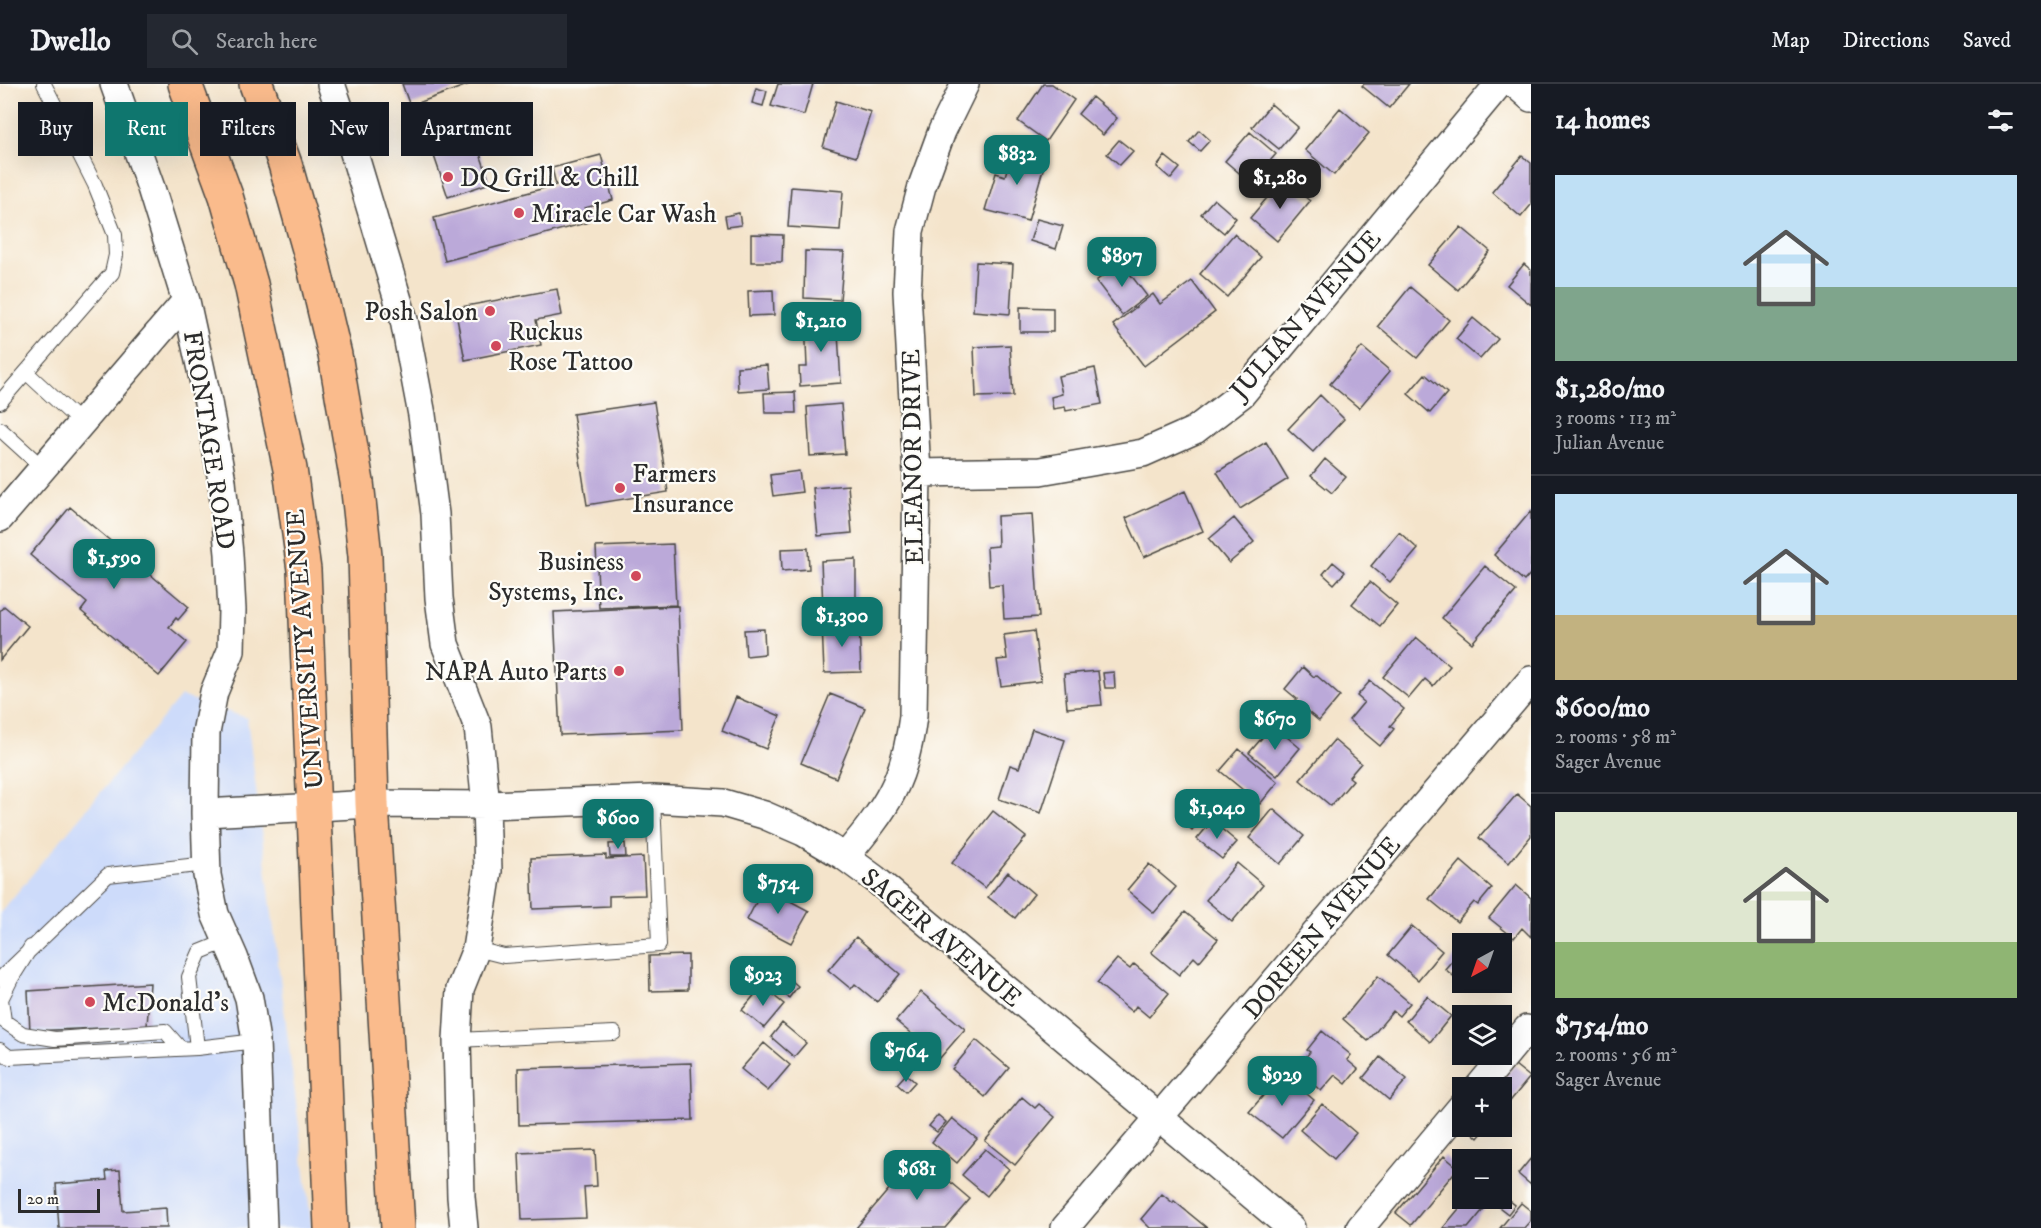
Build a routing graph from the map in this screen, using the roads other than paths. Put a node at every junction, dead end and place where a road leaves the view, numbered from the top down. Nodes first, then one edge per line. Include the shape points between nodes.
1 (44, 84) edge
2 (114, 84) edge
3 (185, 84) edge
4 (256, 84) edge
5 (331, 84) edge
6 (965, 84) edge
7 (1499, 84) edge
8 (1515, 84) edge
9 (1531, 98) edge
10 (186, 301) junction
11 (26, 372) junction
12 (0, 402) edge
13 (81, 423) junction
14 (0, 429) edge
15 (43, 468) junction
16 (917, 473) junction
17 (0, 518) edge
18 (1531, 680) edge
19 (653, 799) junction
20 (372, 804) junction
21 (486, 805) junction
22 (315, 807) junction
23 (205, 813) junction
24 (845, 857) junction
25 (207, 864) junction
26 (227, 941) junction
27 (31, 947) junction
28 (476, 949) junction
29 (0, 979) edge
30 (1529, 1031) edge
31 (614, 1033) dead end
32 (457, 1040) junction
33 (256, 1041) junction
34 (197, 1048) junction
35 (181, 1049) junction
36 (0, 1050) edge
37 (1488, 1077) edge
38 (1159, 1117) junction
39 (1452, 1118) edge
40 (1366, 1226) edge
41 (263, 1228) edge
42 (331, 1228) edge
43 (398, 1228) edge
44 (464, 1228) edge
45 (1065, 1228) edge
46 (1291, 1228) edge

1 - 11 lane via 99,195 115,235 116,255 112,273
2 - 10 street, FRONTAGE ROAD
3 - 22 main road, UNIVERSITY AVENUE via 226,196 251,284 290,469 304,570
4 - 20 main road via 285,164 314,267 335,356 357,482 365,556
5 - 21 street via 404,320 435,514 445,644 478,727
6 - 16 street, ELEANOR DRIVE via 942,131 910,231 907,292
7 - 16 street, JULIAN AVENUE via 1242,394 1194,430 1143,453 1040,471
8 - 9 street
10 - 13 street
10 - 23 street, FRONTAGE ROAD via 222,481 230,554 231,651 214,692 206,733
11 - 12 lane
11 - 13 lane
13 - 15 street
14 - 15 lane
15 - 17 street
16 - 24 street, ELEANOR DRIVE via 913,716 909,746 888,802
18 - 38 street, DOREEN AVENUE
19 - 21 street, SAGER AVENUE
19 - 24 street, SAGER AVENUE via 723,803 764,815
19 - 28 lane via 659,945 504,956
20 - 21 street, SAGER AVENUE
20 - 22 street, SAGER AVENUE
20 - 43 main road
21 - 28 street via 488,871
22 - 23 street, SAGER AVENUE
22 - 42 main road, UNIVERSITY AVENUE
23 - 25 street, FRONTAGE ROAD
24 - 38 street, SAGER AVENUE
25 - 26 street, FRONTAGE ROAD via 215,914
25 - 27 lane via 108,874
26 - 33 street, FRONTAGE ROAD via 249,998
26 - 34 lane via 200,952 189,977
27 - 29 lane
27 - 35 lane via 2,999 4,1021 23,1034 55,1039 165,1031
28 - 32 street via 460,989
30 - 37 street
31 - 32 lane
32 - 44 street
33 - 34 lane
33 - 41 street, FRONTAGE ROAD
34 - 35 lane
35 - 36 lane via 9,1057
38 - 45 street, DOREEN AVENUE
38 - 46 street, SAGER AVENUE
39 - 40 street

